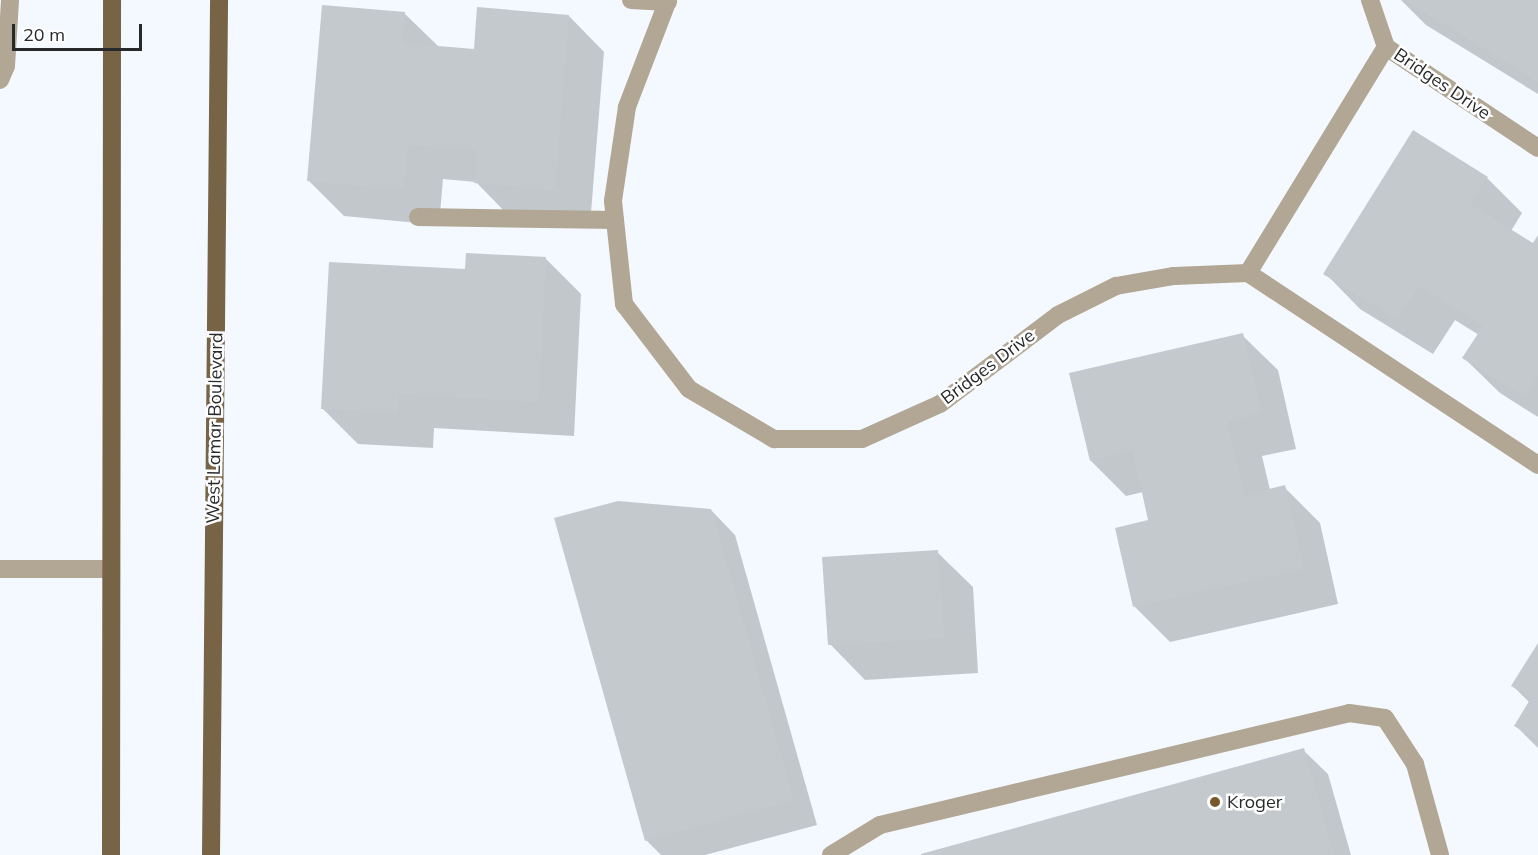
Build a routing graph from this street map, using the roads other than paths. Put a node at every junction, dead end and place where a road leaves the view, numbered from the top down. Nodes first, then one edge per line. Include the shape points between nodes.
1 (10, 0) edge
2 (112, 0) edge
3 (219, 0) edge
4 (630, 0) edge
5 (1370, 0) edge
6 (668, 1) edge
7 (1386, 47) junction
8 (3, 73) edge
9 (1538, 148) edge
10 (418, 217) dead end
11 (615, 219) junction
12 (1248, 273) junction
13 (1538, 465) edge
14 (0, 569) edge
15 (110, 569) junction
16 (111, 855) edge
17 (211, 855) edge
18 (831, 855) edge
19 (1440, 855) edge

1 - 8 lane
2 - 15 main road
3 - 17 main road, West Lamar Boulevard
4 - 6 lane
5 - 7 lane
6 - 11 lane, Bridges Drive via 627,107
7 - 9 lane, Bridges Drive
7 - 12 lane, Bridges Drive
10 - 11 lane
11 - 12 lane, Bridges Drive via 624,303 689,388 774,439 862,439 940,404 1058,315 1116,286 1174,276
12 - 13 lane
14 - 15 lane
15 - 16 main road
18 - 19 lane via 880,825 1349,713 1385,718 1415,764

